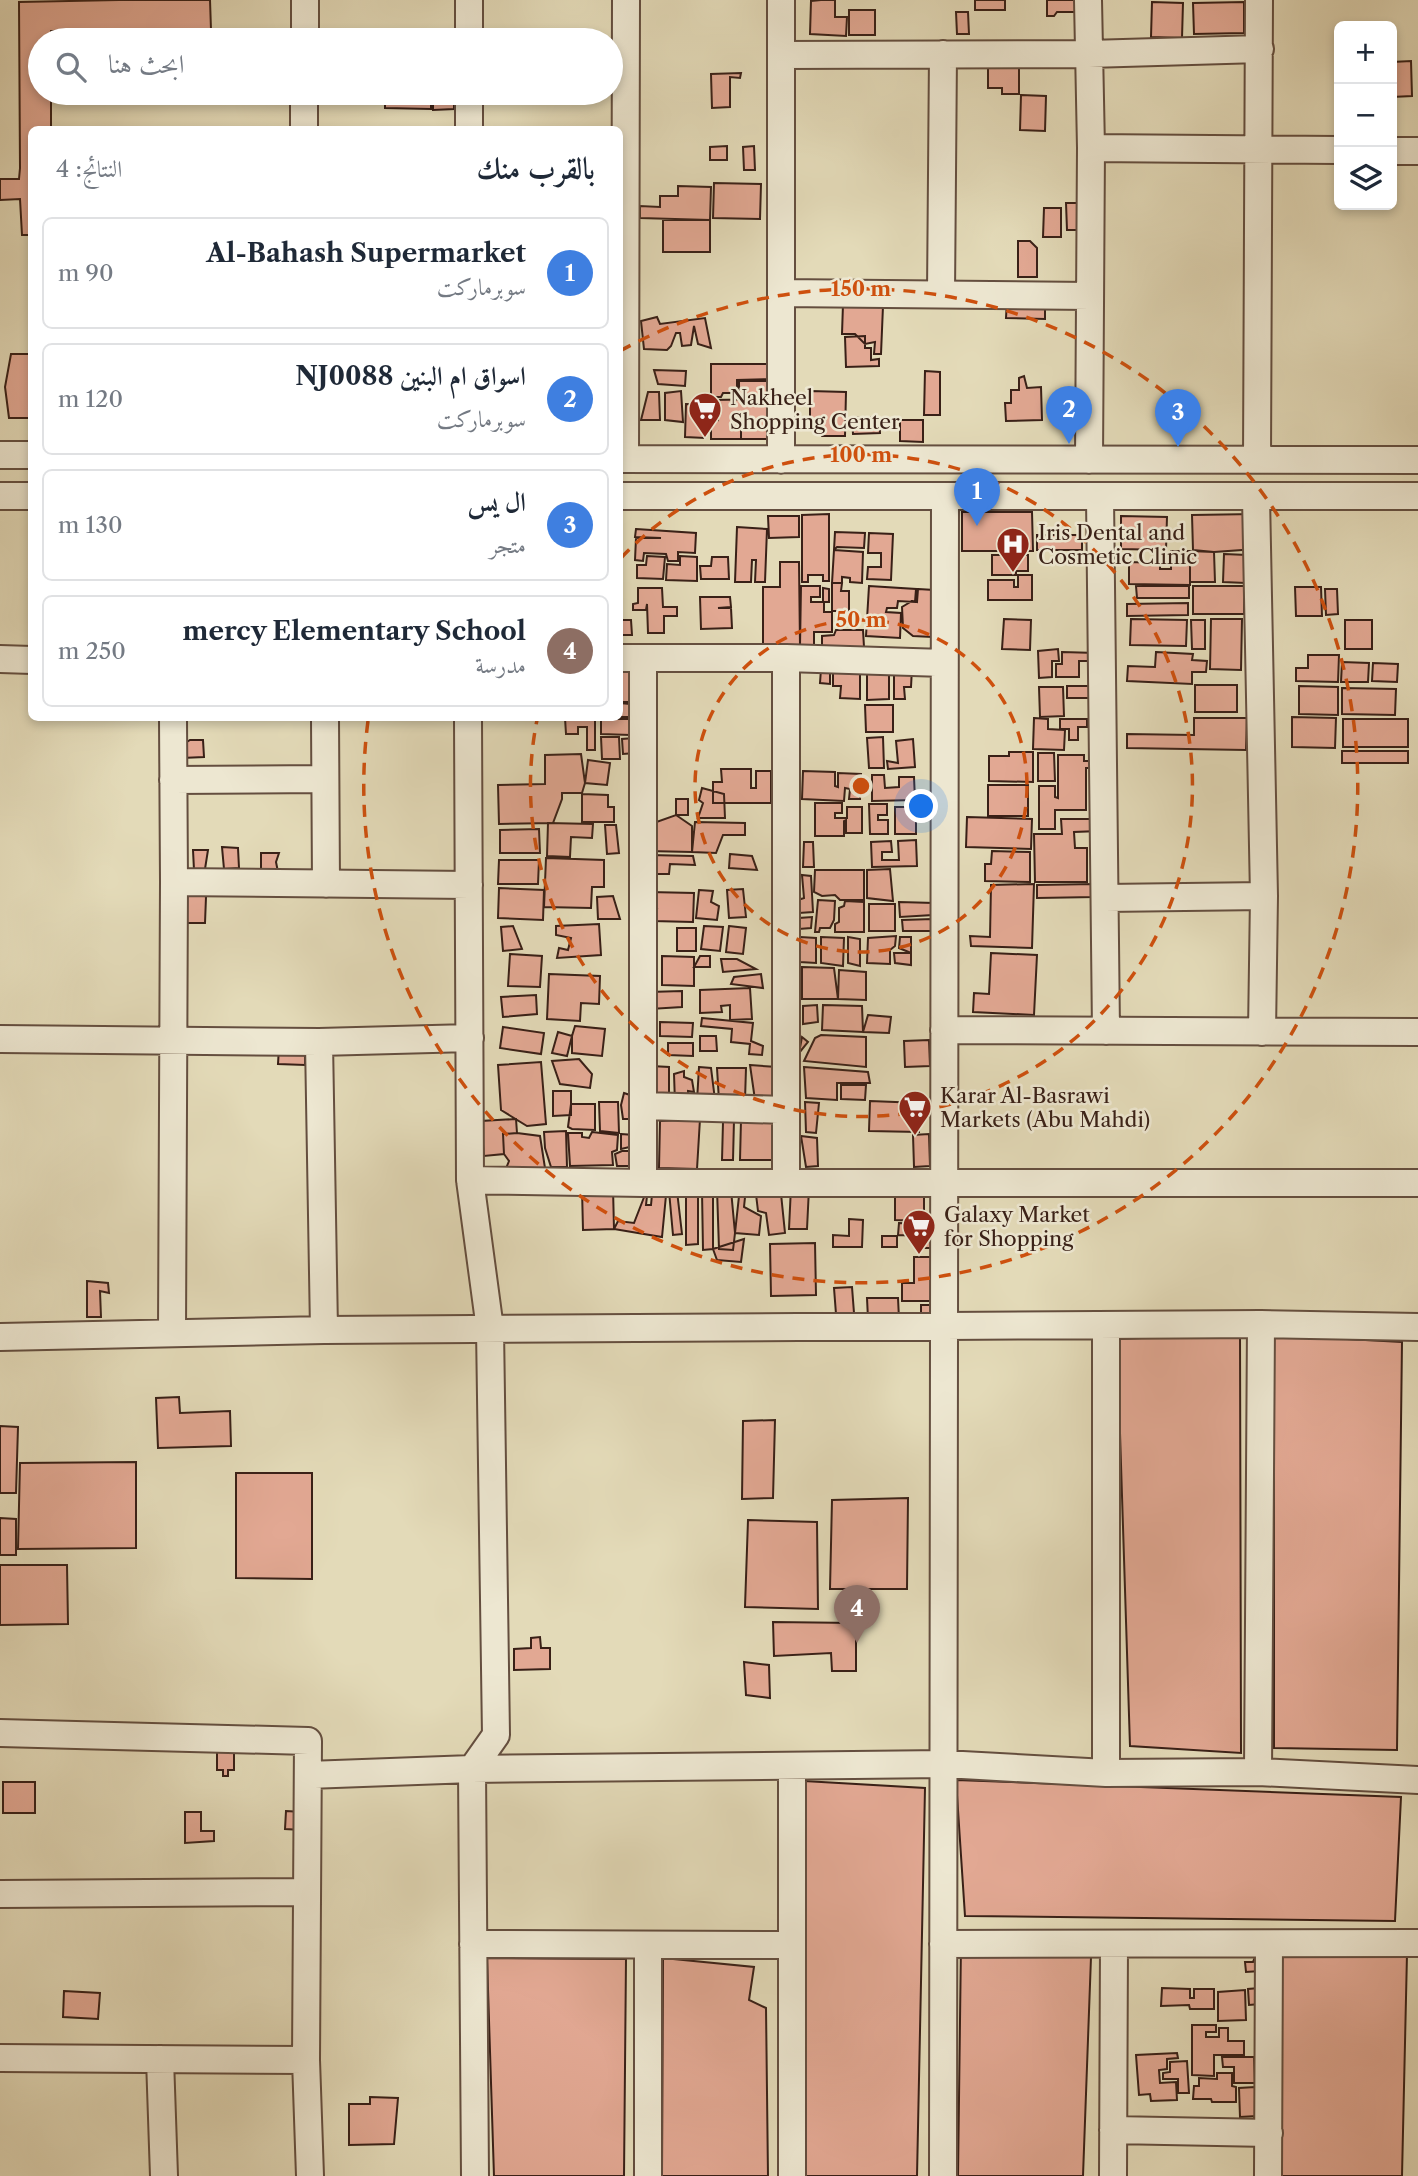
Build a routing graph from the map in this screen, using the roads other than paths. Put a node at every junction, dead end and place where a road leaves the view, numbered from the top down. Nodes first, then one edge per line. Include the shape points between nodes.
1 (305, 0) edge
2 (469, 0) edge
3 (626, 0) edge
4 (781, 0) edge
5 (1088, 0) edge
6 (1259, 0) edge
7 (305, 28) edge
8 (469, 28) edge
9 (623, 33) edge
10 (1259, 50) junction
11 (943, 54) junction
12 (1089, 54) junction
13 (781, 55) junction
14 (304, 105) edge
15 (469, 105) edge
16 (619, 105) edge
17 (304, 126) edge
18 (469, 126) edge
19 (619, 126) edge
20 (1091, 148) junction
21 (1260, 149) junction
22 (1334, 150) edge
23 (1397, 151) edge
24 (1418, 152) edge
25 (781, 293) junction
26 (941, 294) junction
27 (1090, 296) junction
28 (0, 455) edge
29 (28, 455) edge
30 (623, 459) edge
31 (1257, 459) junction
32 (1375, 459) junction
33 (781, 460) junction
34 (1089, 460) junction
35 (1418, 460) edge
36 (0, 496) edge
37 (28, 496) edge
38 (623, 496) edge
39 (1100, 496) junction
40 (1371, 496) junction
41 (1418, 496) edge
42 (945, 497) junction
43 (1256, 497) junction
44 (631, 658) edge
45 (786, 658) junction
46 (0, 659) edge
47 (28, 660) edge
48 (944, 663) junction
49 (173, 721) edge
50 (325, 721) edge
51 (468, 721) edge
52 (326, 779) junction
53 (173, 780) junction
54 (174, 883) junction
55 (326, 884) junction
56 (469, 885) junction
57 (1264, 896) junction
58 (1105, 898) junction
59 (944, 1030) junction
60 (1106, 1031) junction
61 (1262, 1032) junction
62 (1418, 1032) edge
63 (470, 1038) junction
64 (0, 1039) edge
65 (173, 1040) junction
66 (319, 1042) junction
67 (644, 1106) junction
68 (786, 1110) junction
69 (470, 1180) junction
70 (643, 1182) junction
71 (786, 1182) junction
72 (944, 1182) junction
73 (1418, 1184) edge
74 (1261, 1324) junction
75 (1106, 1325) junction
76 (944, 1327) junction
77 (1418, 1327) edge
78 (490, 1329) junction
79 (324, 1330) junction
80 (172, 1332) junction
81 (0, 1337) edge
82 (0, 1733) edge
83 (944, 1764) junction
84 (792, 1766) junction
85 (471, 1769) junction
86 (1258, 1772) junction
87 (1106, 1773) junction
88 (308, 1775) junction
89 (1418, 1780) edge
90 (307, 1892) junction
91 (0, 1894) edge
92 (1418, 1943) edge
93 (473, 1944) junction
94 (648, 1944) junction
95 (943, 1944) junction
96 (1114, 1944) junction
97 (1269, 1944) junction
98 (792, 1945) junction
99 (0, 2058) edge
100 (160, 2059) junction
101 (306, 2060) junction
102 (1113, 2130) junction
103 (1269, 2133) junction
104 (164, 2176) edge
105 (310, 2176) edge
106 (475, 2176) edge
107 (648, 2176) edge
108 (792, 2176) edge
109 (943, 2176) edge
110 (1113, 2176) edge
111 (1268, 2176) edge

1 - 7 street
2 - 8 street
3 - 9 street
4 - 13 street
5 - 12 street
6 - 10 street
10 - 12 street
10 - 21 street
11 - 12 street
11 - 13 street
11 - 26 street
12 - 20 street
13 - 25 street
14 - 17 street
15 - 18 street
16 - 19 street
20 - 21 street
20 - 27 street
21 - 22 street
21 - 31 street
23 - 24 street
25 - 26 street
25 - 33 street
26 - 27 street
27 - 34 street
28 - 29 street
30 - 33 street
31 - 32 street
31 - 34 street
32 - 35 street
32 - 40 street via 1381,477
33 - 34 street
36 - 37 street
38 - 42 street
39 - 42 street
39 - 43 street
39 - 58 street
40 - 41 street
40 - 43 street
42 - 48 street
43 - 57 street
44 - 45 street
44 - 67 street
45 - 48 street
45 - 68 street
46 - 47 street
48 - 59 street
49 - 53 street
50 - 52 street
51 - 56 street
52 - 53 street
52 - 55 street
53 - 54 street
54 - 55 street
54 - 65 street
55 - 56 street
56 - 63 street
57 - 58 street
57 - 61 street
58 - 60 street
59 - 60 street
59 - 72 street
60 - 61 street
61 - 62 street
63 - 66 street
63 - 69 street
64 - 65 street
65 - 66 street
65 - 80 street
66 - 79 street
67 - 68 street
67 - 70 street
68 - 71 street
69 - 70 street
69 - 78 street
70 - 71 street
71 - 72 street
72 - 73 street
72 - 76 street
74 - 75 street
74 - 77 street
74 - 86 street
75 - 76 street
75 - 87 street
76 - 78 street
76 - 83 street
78 - 79 street
78 - 85 street via 496,1735
79 - 80 street
80 - 81 street
82 - 88 street via 308,1741
83 - 84 street
83 - 87 street
83 - 95 street
84 - 85 street
84 - 98 street
85 - 88 street
85 - 93 street
86 - 87 street
86 - 89 street
88 - 90 street
90 - 91 street
90 - 101 street
92 - 97 street
93 - 94 street
93 - 106 street
94 - 98 street
94 - 107 street
95 - 96 street
95 - 109 street
96 - 97 street
96 - 102 street
97 - 103 street
98 - 108 street
99 - 100 street
100 - 101 street
100 - 104 street
101 - 105 street
102 - 103 street
102 - 110 street
103 - 111 street

